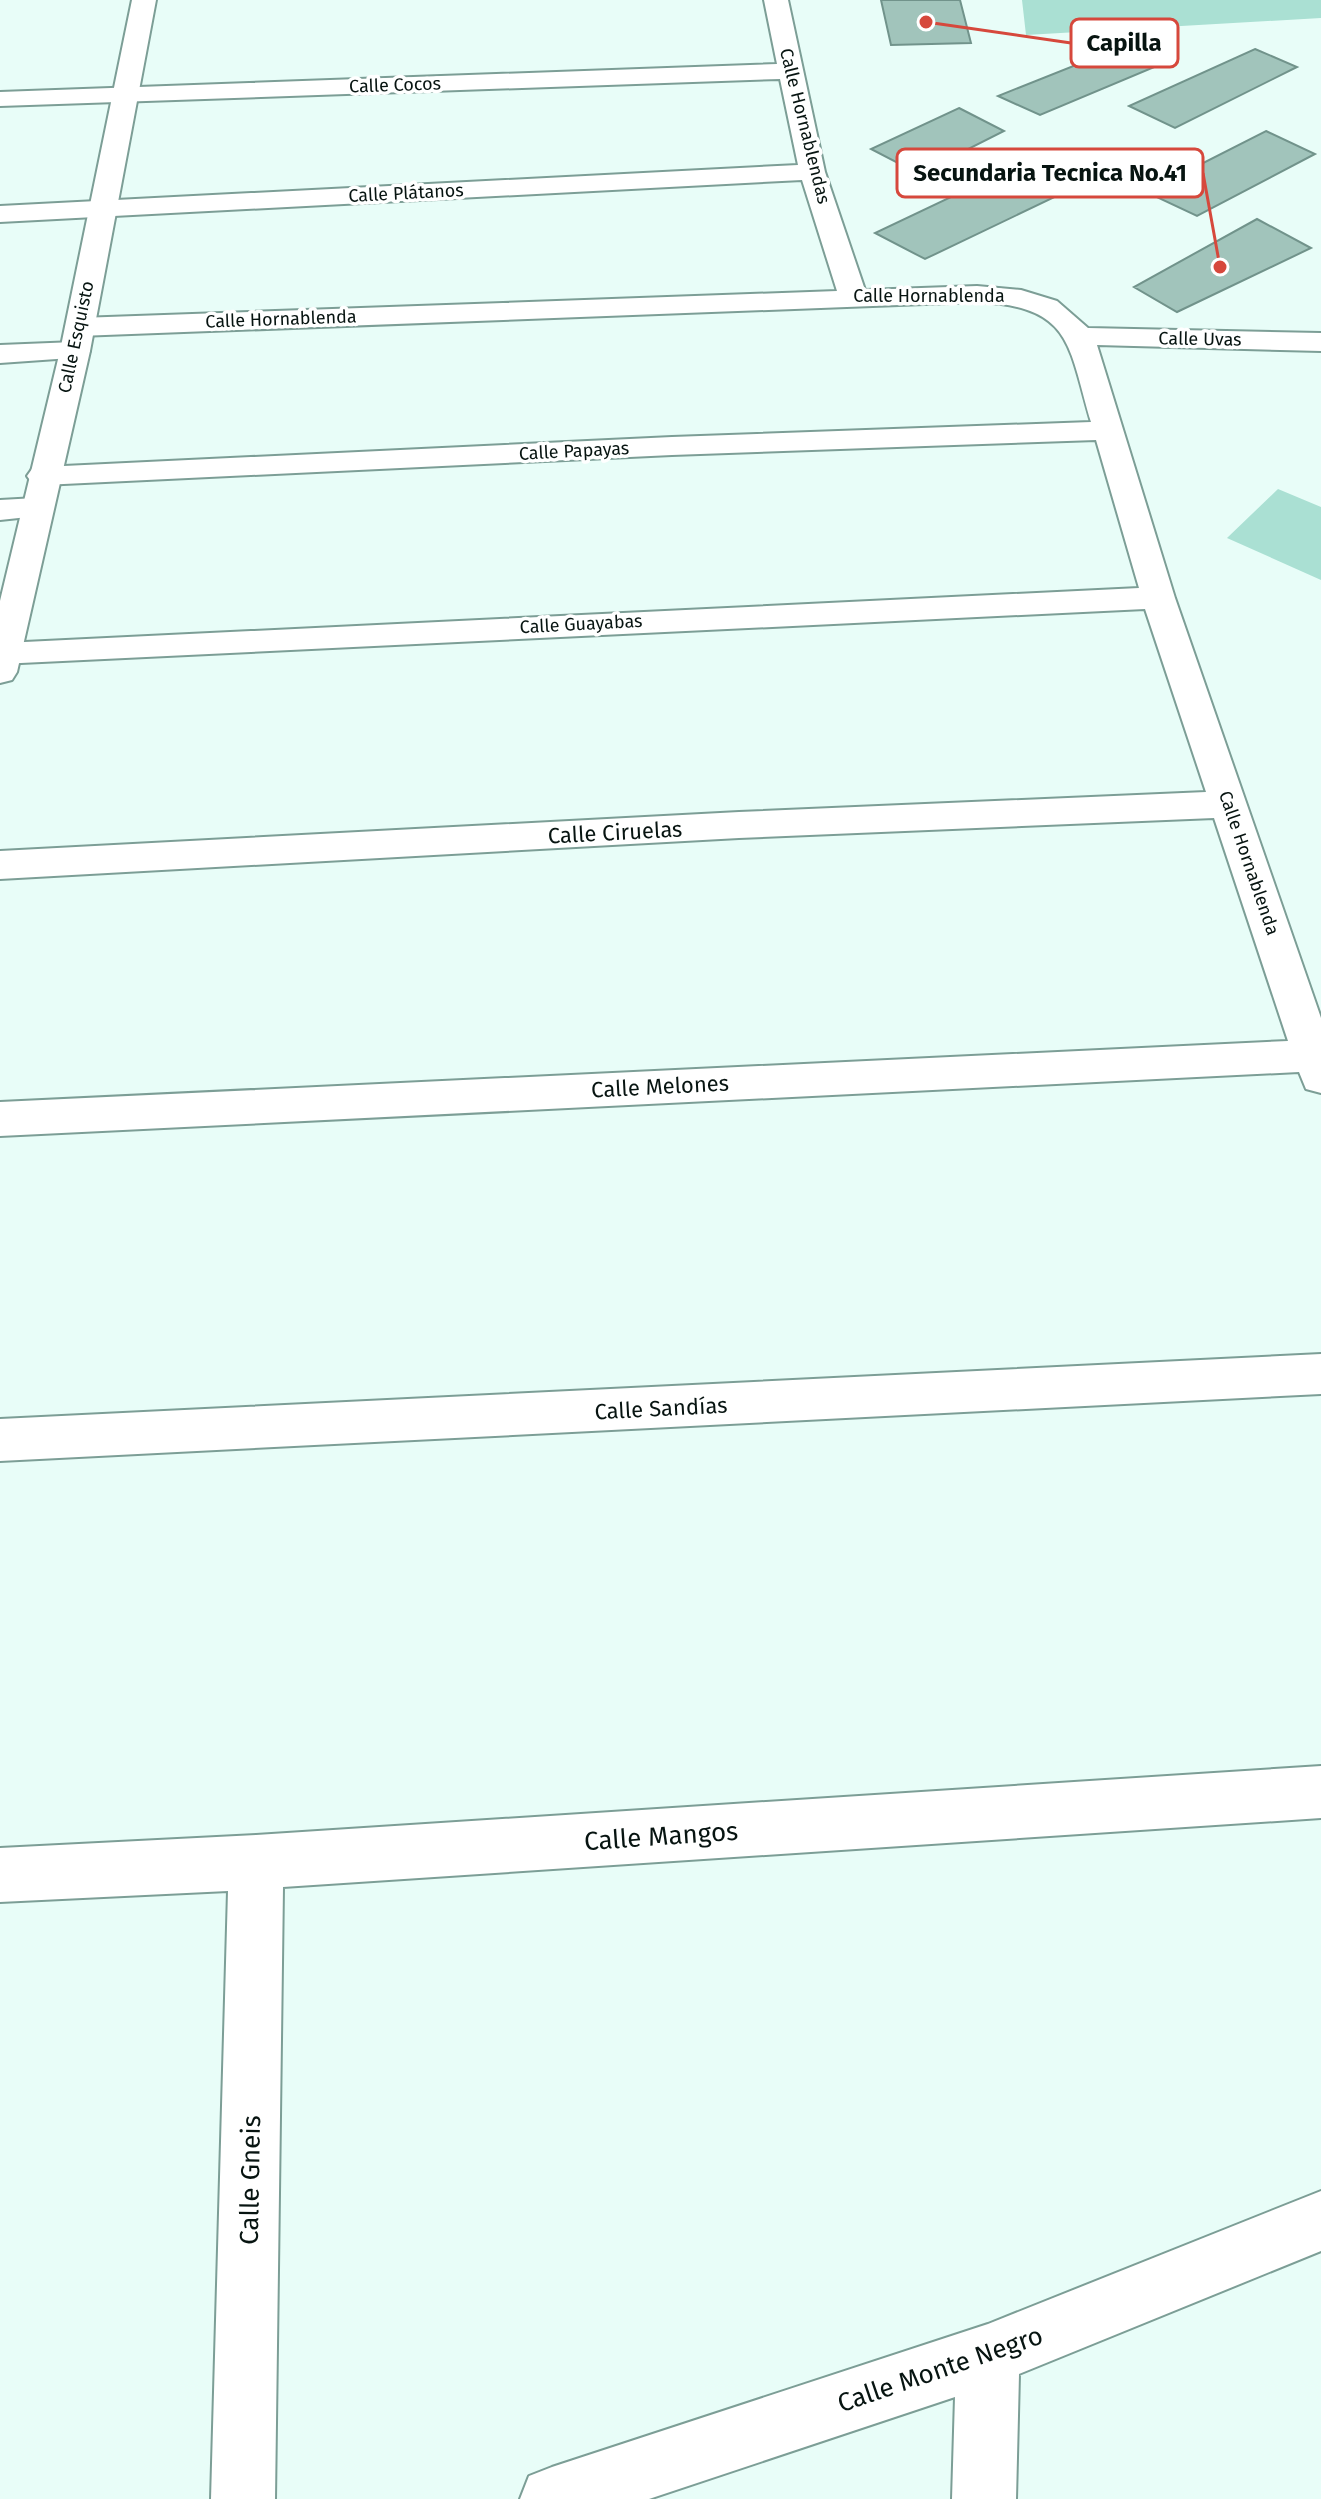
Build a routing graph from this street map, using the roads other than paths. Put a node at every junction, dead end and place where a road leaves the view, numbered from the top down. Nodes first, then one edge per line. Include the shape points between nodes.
1 (144, 0) edge
2 (776, 0) edge
3 (790, 71) junction
4 (124, 94) junction
5 (0, 99) edge
6 (812, 172) junction
7 (103, 208) junction
8 (0, 214) edge
9 (853, 297) junction
10 (1080, 336) junction
11 (77, 339) junction
12 (1321, 342) edge
13 (0, 354) edge
14 (1106, 431) junction
15 (43, 476) junction
16 (36, 508) junction
17 (0, 510) edge
18 (1158, 598) junction
19 (2, 663) edge
20 (1230, 804) junction
21 (0, 865) edge
22 (1319, 1063) edge
23 (0, 1119) edge
24 (1321, 1374) edge
25 (0, 1440) edge
26 (1321, 1792) edge
27 (256, 1862) junction
28 (0, 1875) edge
29 (1321, 2221) edge
30 (988, 2355) junction
31 (243, 2499) edge
32 (552, 2499) edge
33 (984, 2499) edge

1 - 4 street, Calle Esquisto
2 - 3 street, Calle Hornablendas
3 - 4 street, Calle Cocos
3 - 6 street, Calle Hornablendas
4 - 5 street, Calle Cocos
4 - 7 street, Calle Esquisto
6 - 7 street, Calle Plátanos
6 - 9 street, Calle Hornablendas
7 - 8 street, Calle Plátanos
7 - 11 street, Calle Esquisto
9 - 10 street, Calle Hornablenda via 977,294 1032,299 1052,307
9 - 11 street, Calle Hornablenda
10 - 12 street, Calle Uvas
10 - 14 street, Calle Hornablenda
11 - 13 street, Calle Hornablenda
11 - 15 street, Calle Esquisto
14 - 15 street, Calle Papayas
14 - 18 street, Calle Hornablenda
15 - 16 street, Calle Esquisto
16 - 17 street
16 - 19 street, Calle Esquisto
18 - 19 street, Calle Guayabas
18 - 20 street, Calle Hornablenda
20 - 21 street, Calle Ciruelas
20 - 22 street, Calle Hornablenda
22 - 23 street, Calle Melones
24 - 25 street, Calle Sandías
26 - 27 street, Calle Mangos
27 - 28 street, Calle Mangos
27 - 31 street, Calle Gneis
29 - 30 street, Calle Monte Negro
30 - 32 street, Calle Monte Negro
30 - 33 street

